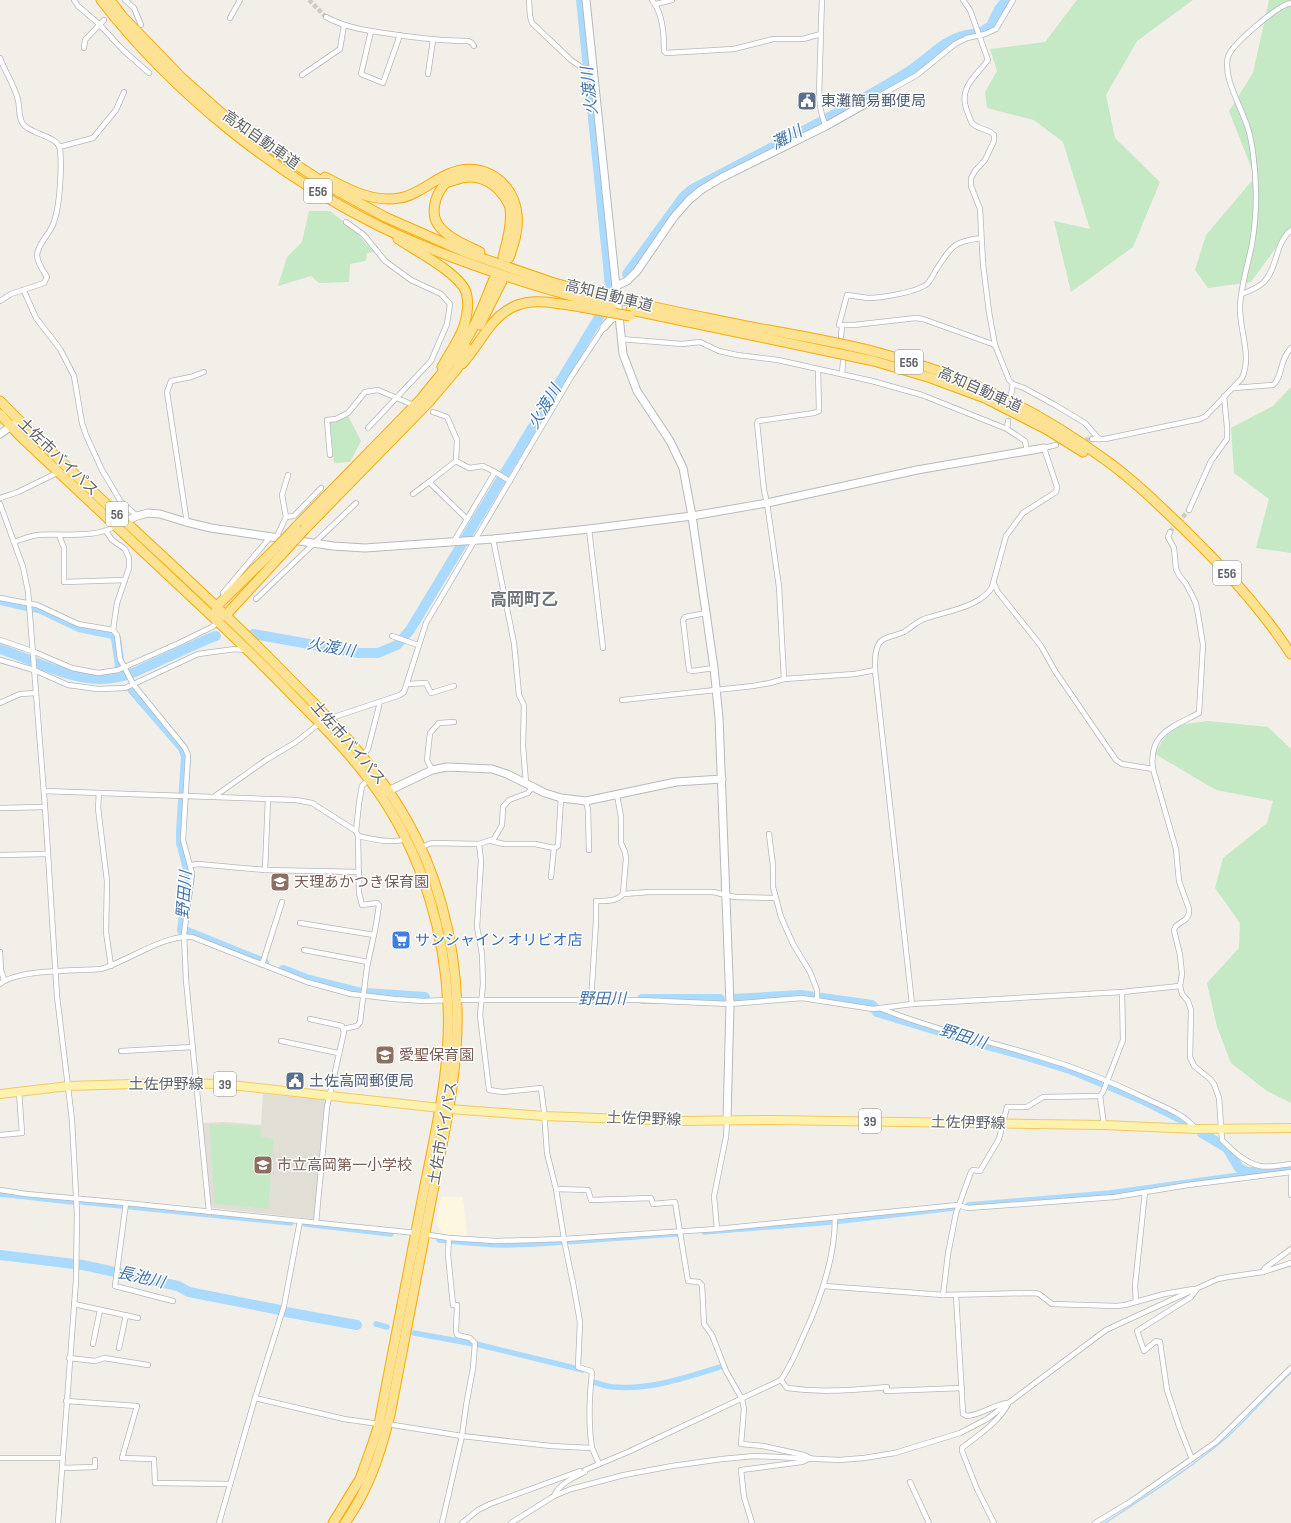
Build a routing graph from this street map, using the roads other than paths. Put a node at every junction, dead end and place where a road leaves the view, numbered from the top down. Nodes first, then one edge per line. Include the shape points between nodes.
1 (74, 0) edge
2 (101, 0) edge
3 (110, 0) edge
4 (240, 0) edge
5 (530, 0) edge
6 (586, 0) edge
7 (652, 0) edge
8 (672, 0) edge
9 (822, 0) edge
10 (963, 0) edge
11 (1013, 0) edge
12 (126, 1) edge
13 (1291, 3) edge
14 (656, 4) junction
15 (120, 6) dead end
16 (326, 17) tunnel mouth
17 (230, 18) dead end
18 (104, 20) dead end
19 (99, 24) junction
20 (344, 24) junction
21 (141, 25) dead end
22 (371, 31) junction
23 (821, 34) junction
24 (400, 35) junction
25 (978, 36) junction
26 (433, 40) junction
27 (474, 46) dead end
28 (84, 48) dead end
29 (0, 58) edge
30 (593, 68) junction
31 (149, 73) dead end
32 (428, 74) dead end
33 (302, 75) dead end
34 (124, 92) dead end
35 (865, 104) joint
36 (236, 126) junction
37 (826, 126) junction
38 (59, 147) junction
39 (346, 222) dead end
40 (380, 226) junction
41 (1291, 230) edge
42 (981, 238) junction
43 (513, 269) junction
44 (616, 286) junction
45 (24, 291) junction
46 (1242, 294) junction
47 (585, 300) junction
48 (0, 301) edge
49 (631, 309) junction
50 (619, 315) junction
51 (842, 326) junction
52 (604, 327) joint
53 (841, 336) dead end
54 (621, 339) junction
55 (995, 345) junction
56 (1291, 348) edge
57 (843, 362) dead end
58 (457, 369) junction
59 (818, 369) junction
60 (204, 372) dead end
61 (842, 374) junction
62 (438, 376) junction
63 (1013, 384) junction
64 (1234, 388) junction
65 (1011, 395) dead end
66 (1224, 396) junction
67 (396, 397) junction
68 (0, 401) edge
69 (410, 404) dead end
70 (433, 412) dead end
71 (0, 414) edge
72 (19, 420) junction
73 (1008, 421) dead end
74 (12, 426) junction
75 (368, 428) dead end
76 (1007, 429) junction
77 (0, 434) edge
78 (1092, 439) tunnel mouth
79 (1099, 439) junction
80 (1056, 445) dead end
81 (1044, 448) junction
82 (1027, 451) junction
83 (330, 455) dead end
84 (456, 461) junction
85 (59, 472) junction
86 (496, 473) junction
87 (288, 476) dead end
88 (509, 480) junction
89 (429, 482) junction
90 (321, 488) dead end
91 (412, 494) dead end
92 (0, 498) edge
93 (1154, 500) junction
94 (356, 503) dead end
95 (767, 503) junction
96 (0, 504) edge
97 (1189, 510) tunnel mouth
98 (136, 516) junction
99 (692, 516) junction
100 (286, 517) junction
101 (467, 519) junction
102 (187, 523) junction
103 (120, 524) junction
104 (300, 528) junction
105 (589, 529) junction
106 (106, 531) junction
107 (1170, 532) dead end
108 (59, 535) junction
109 (274, 536) junction
110 (493, 539) junction
111 (474, 540) junction
112 (456, 541) junction
113 (14, 542) junction
114 (315, 543) junction
115 (280, 550) junction
116 (125, 580) junction
117 (991, 590) junction
118 (222, 593) dead end
119 (0, 598) edge
120 (256, 599) dead end
121 (29, 604) junction
122 (216, 606) junction
123 (706, 614) junction
124 (226, 615) junction
125 (219, 623) junction
126 (113, 630) junction
127 (392, 636) dead end
128 (0, 640) edge
129 (418, 645) junction
130 (603, 648) dead end
131 (247, 649) junction
132 (32, 652) junction
133 (1291, 654) edge
134 (0, 660) edge
135 (34, 668) junction
136 (125, 668) junction
137 (714, 668) junction
138 (875, 670) junction
139 (784, 679) junction
140 (132, 683) junction
141 (407, 684) junction
142 (454, 686) dead end
143 (716, 689) junction
144 (36, 693) junction
145 (622, 700) dead end
146 (378, 702) junction
147 (0, 703) edge
148 (329, 718) junction
149 (454, 722) dead end
150 (320, 723) junction
151 (363, 756) junction
152 (1153, 769) junction
153 (432, 770) junction
154 (369, 779) junction
155 (722, 779) junction
156 (530, 785) junction
157 (389, 790) junction
158 (44, 791) junction
159 (99, 793) junction
160 (381, 795) junction
161 (617, 795) junction
162 (183, 796) junction
163 (215, 796) junction
164 (268, 798) junction
165 (561, 798) junction
166 (586, 801) junction
167 (45, 807) junction
168 (0, 808) edge
169 (357, 833) junction
170 (769, 834) dead end
171 (406, 839) junction
172 (489, 840) junction
173 (479, 844) junction
174 (421, 847) junction
175 (554, 848) junction
176 (589, 850) dead end
177 (48, 854) junction
178 (0, 855) edge
179 (190, 865) junction
180 (265, 870) junction
181 (358, 872) junction
182 (551, 877) dead end
183 (623, 894) junction
184 (726, 895) junction
185 (776, 898) junction
186 (282, 902) dead end
187 (300, 923) dead end
188 (184, 934) junction
189 (374, 935) junction
190 (304, 950) dead end
191 (0, 952) edge
192 (368, 962) junction
193 (262, 965) junction
194 (111, 966) junction
195 (55, 972) junction
196 (2, 982) edge
197 (1180, 986) junction
198 (1122, 992) junction
199 (364, 996) junction
200 (591, 999) junction
201 (452, 1000) junction
202 (817, 1000) junction
203 (481, 1001) junction
204 (730, 1004) junction
205 (912, 1004) junction
206 (877, 1008) junction
207 (310, 1019) dead end
208 (343, 1029) junction
209 (281, 1041) dead end
210 (194, 1048) junction
211 (121, 1051) dead end
212 (338, 1053) junction
213 (1107, 1081) junction
214 (196, 1083) junction
215 (69, 1086) junction
216 (19, 1092) junction
217 (0, 1094) edge
218 (329, 1096) junction
219 (1100, 1096) junction
220 (440, 1108) junction
221 (449, 1110) junction
222 (544, 1116) junction
223 (727, 1120) junction
224 (1004, 1124) junction
225 (1104, 1126) junction
226 (1196, 1128) junction
227 (1222, 1128) junction
228 (1291, 1128) edge
229 (0, 1135) edge
230 (1291, 1164) edge
231 (1291, 1172) edge
232 (556, 1189) junction
233 (0, 1190) edge
234 (1145, 1192) junction
235 (1291, 1195) edge
236 (76, 1199) junction
237 (125, 1205) junction
238 (958, 1205) junction
239 (209, 1212) junction
240 (300, 1221) junction
241 (835, 1221) junction
242 (316, 1223) junction
243 (717, 1229) junction
244 (680, 1233) junction
245 (420, 1234) junction
246 (449, 1240) junction
247 (564, 1241) junction
248 (1291, 1249) edge
249 (1291, 1263) edge
250 (1263, 1272) junction
251 (824, 1286) junction
252 (1197, 1289) junction
253 (943, 1295) junction
254 (956, 1295) junction
255 (173, 1301) dead end
256 (1136, 1302) junction
257 (74, 1304) junction
258 (100, 1310) junction
259 (126, 1315) junction
260 (138, 1318) dead end
261 (93, 1344) dead end
262 (119, 1348) dead end
263 (70, 1358) junction
264 (148, 1365) dead end
265 (1291, 1368) edge
266 (782, 1380) junction
267 (962, 1388) junction
268 (255, 1398) junction
269 (742, 1399) junction
270 (66, 1401) junction
271 (1008, 1403) junction
272 (383, 1424) junction
273 (462, 1436) junction
274 (592, 1448) junction
275 (0, 1458) edge
276 (62, 1458) junction
277 (810, 1458) junction
278 (1192, 1459) junction
279 (95, 1460) dead end
280 (599, 1464) junction
281 (62, 1468) junction
282 (584, 1470) junction
283 (910, 1482) dead end
284 (230, 1484) junction
285 (554, 1496) junction
286 (58, 1523) edge
287 (219, 1523) edge
288 (333, 1523) edge
289 (345, 1523) edge
290 (442, 1523) edge
291 (462, 1523) edge
292 (511, 1523) edge
293 (752, 1523) edge
294 (929, 1523) edge
295 (994, 1523) edge
296 (1095, 1523) edge

1 - 19 street
2 - 40 highway, 高知自動車道 / E56 via 148,55 232,132 278,166
3 - 36 highway, 高知自動車道 / E56 via 122,16 176,71
4 - 17 street
5 - 30 street via 532,23 571,60 584,69
6 - 30 street
7 - 14 street
8 - 14 street
9 - 23 street
10 - 25 street via 970,10
11 - 25 street via 996,29
12 - 15 street
12 - 21 street via 134,8
13 - 46 street via 1280,7 1250,32 1230,51 1227,58 1227,72 1249,131 1256,185 1255,222
14 - 23 street via 666,53 734,48 773,39 803,39
16 - 20 street
18 - 19 street
19 - 28 street via 85,40
19 - 31 street
20 - 22 street
20 - 33 street via 340,49
22 - 24 street
22 - 24 street via 361,74 383,83
23 - 37 street via 819,90 822,119
24 - 26 street
25 - 35 street via 956,44 917,75
25 - 42 street via 988,60 970,82 964,103 972,123 994,134 994,141 985,160 971,178 971,186 980,209
26 - 27 street via 468,41
26 - 32 street
29 - 38 street via 16,94 22,123 54,141
30 - 44 street
34 - 38 street via 116,110 93,138
35 - 37 street
36 - 43 highway, 高知自動車道 / E56 via 332,188 385,217
36 - 43 highway via 344,187 383,199 401,198 452,172 466,169 490,173 506,186 515,201 517,227 506,258 509,206 496,186 478,177 461,178 446,183 434,204 434,213 437,223 452,238
37 - 44 street via 701,190 674,217 637,271 627,281
38 - 45 street via 60,187 54,222 37,254 47,277 44,283
39 - 67 street via 364,236 385,261 411,280 441,294 450,304 448,324 431,361
40 - 47 highway, 高知自動車道 / E56 via 464,261
40 - 62 highway via 446,270 466,292 468,305 464,326
41 - 46 street via 1285,235 1265,281
42 - 51 street via 955,244 928,283 921,287 879,297 847,295 839,325
42 - 55 street
43 - 47 highway, 高知自動車道 / E56 via 554,282
44 - 50 street
45 - 48 street via 11,294
45 - 98 street via 36,318 60,349 74,376 82,423 102,470 121,502
46 - 64 street via 1240,310 1246,351 1245,372
47 - 49 highway, 高知自動車道 / E56, bridge
47 - 49 highway, bridge
47 - 58 highway via 531,301 515,305 499,316 488,328
49 - 93 highway, 高知自動車道 / E56 via 692,324 814,347 931,378 985,398 1046,429
49 - 93 highway, 高知自動車道 / E56 via 694,316 823,340 876,352 934,370 987,390 1051,424 1108,462
50 - 52 street
50 - 54 street
51 - 53 street
51 - 55 street via 916,318
52 - 88 street via 571,376
54 - 59 street via 682,344 700,342 719,351
54 - 99 street via 627,367 637,391 670,441 683,468
55 - 63 street
56 - 64 street via 1282,362 1277,382 1273,385
57 - 61 street
58 - 62 highway via 484,319 498,280 469,335
58 - 104 highway via 428,403
59 - 61 street
59 - 95 street via 819,411 757,423
60 - 102 street via 171,381 167,392
61 - 76 street via 922,395
62 - 104 highway via 421,399
63 - 65 street
63 - 79 street via 1056,405 1085,423
64 - 66 street
66 - 79 street via 1200,419
66 - 97 street via 1228,427 1226,439 1211,461
67 - 69 street
67 - 75 street
67 - 83 street via 378,390 365,392 348,413 327,420
68 - 72 highway, 土佐市バイパス / 56
70 - 84 street via 447,417 457,440
71 - 74 highway, 土佐市バイパス / 56
72 - 74 street
72 - 103 highway, 土佐市バイパス / 56
73 - 76 street
74 - 77 street
74 - 85 highway, 土佐市バイパス / 56
76 - 82 street via 1024,441
78 - 79 street
80 - 81 street
81 - 82 street
81 - 117 street via 1057,487 1056,492 1023,514 1006,536
82 - 95 street via 887,476
84 - 86 street via 469,468 483,466
84 - 89 street
85 - 92 street
85 - 103 highway, 土佐市バイパス / 56
86 - 88 street
86 - 101 street
87 - 100 street via 282,495
88 - 111 street
89 - 91 street
89 - 101 street
90 - 100 street via 294,516
93 - 133 highway, 高知自動車道 / E56 via 1203,547 1242,590
94 - 114 street
95 - 99 street
95 - 139 street via 779,587
96 - 113 street
98 - 102 street via 160,514
98 - 103 street
99 - 105 street
99 - 123 street
100 - 109 street
101 - 112 street
102 - 109 street
103 - 106 street
103 - 122 highway, 土佐市バイパス / 56
103 - 125 highway, 土佐市バイパス / 56
104 - 115 highway, bridge
105 - 110 street
105 - 130 street
106 - 108 street
106 - 116 street via 112,540 125,549 129,558
107 - 152 street via 1168,537 1174,548 1176,568 1192,595 1198,614 1203,645 1201,700 1199,713 1158,738 1152,751
108 - 113 street via 38,535
108 - 116 street via 64,548 64,582
109 - 114 street
109 - 118 street
110 - 111 street
110 - 156 street via 514,643 519,695 524,705 524,768
111 - 112 street
111 - 129 street via 426,623
112 - 114 street via 365,548
113 - 121 street via 23,567
114 - 120 street
115 - 122 highway
115 - 124 highway
116 - 126 street via 117,603
117 - 138 street via 960,608 924,619 906,631 882,640 877,649
117 - 152 street via 994,584 1041,646 1055,671 1116,760 1122,764
119 - 121 street
121 - 126 street via 37,605 78,624
121 - 132 street
122 - 124 highway, 土佐市バイパス / 56
122 - 125 highway
123 - 137 street
123 - 137 street via 685,617 683,620 689,670
124 - 125 highway
124 - 148 highway, 土佐市バイパス / 56
125 - 131 highway, 土佐市バイパス / 56
125 - 136 street
126 - 136 street via 117,635 120,659
127 - 129 street
128 - 132 street
129 - 141 street
131 - 140 street via 198,654
131 - 150 highway, 土佐市バイパス / 56
132 - 135 street
132 - 136 street via 72,668 98,673
134 - 135 street
135 - 140 street via 68,685 98,689 125,688
135 - 144 street
136 - 140 street
137 - 143 street
138 - 139 street via 855,674
138 - 205 street
139 - 143 street via 753,686
140 - 162 street via 185,748 188,755
141 - 142 street via 426,683 431,693
141 - 146 street via 400,695
143 - 145 street
143 - 155 street
144 - 147 street via 20,694
144 - 158 street
146 - 148 street
146 - 151 street via 368,749
148 - 150 street
148 - 151 highway, 土佐市バイパス / 56
149 - 153 street via 439,724 430,733 427,760
150 - 154 highway, 土佐市バイパス / 56
150 - 163 street
151 - 157 highway, 土佐市バイパス / 56
152 - 197 street via 1176,849 1179,881 1189,909 1186,919 1174,930 1182,968
153 - 156 street via 447,767 492,769
153 - 157 street
154 - 160 highway, 土佐市バイパス / 56
154 - 169 street via 362,786
155 - 161 street via 676,782
155 - 184 street
156 - 165 street
156 - 172 street via 528,793 509,800 503,807 502,825 494,839
157 - 160 street
157 - 174 highway, 土佐市バイパス / 56
158 - 159 street
158 - 167 street
159 - 162 street
159 - 194 street via 98,808 108,881 106,932
160 - 171 highway, 土佐市バイパス / 56
161 - 166 street
161 - 183 street via 621,817 621,843 626,859
162 - 163 street
162 - 179 street via 181,828
163 - 164 street
164 - 169 street via 312,803
164 - 180 street
165 - 166 street
165 - 175 street via 558,846
166 - 176 street
167 - 168 street
167 - 177 street
169 - 171 street via 369,839 400,842
169 - 181 street
170 - 185 street
171 - 201 highway, 土佐市バイパス / 56 via 420,868 434,913
172 - 173 street
172 - 175 street via 504,844 535,844
173 - 174 street via 432,843
173 - 203 street via 481,875 477,927 484,984
174 - 201 highway, 土佐市バイパス / 56 via 448,928 455,970
175 - 182 street
177 - 178 street
177 - 195 street
179 - 180 street
179 - 188 street via 192,873
180 - 181 street
181 - 189 street via 362,905 379,905
183 - 184 street via 714,892
183 - 200 street via 620,898 610,901 596,902
184 - 185 street
184 - 204 street
185 - 202 street via 790,938 810,972 818,994
186 - 193 street
187 - 189 street
188 - 193 street
188 - 194 street
188 - 210 street via 186,980
189 - 192 street
190 - 192 street
191 - 196 street
192 - 199 street
193 - 199 street via 307,982
194 - 195 street via 95,970
195 - 196 street via 18,975
195 - 215 street
197 - 198 street
197 - 227 street via 1191,1010 1191,1062 1214,1084 1219,1098
198 - 205 street
198 - 213 street via 1123,1040
199 - 201 street
199 - 208 street via 360,1022 357,1026
200 - 203 street
200 - 204 street
201 - 203 street
201 - 220 highway, 土佐市バイパス / 56
201 - 221 highway, 土佐市バイパス / 56 via 457,1038
202 - 204 street via 802,998
202 - 206 street
203 - 222 street via 480,1015 489,1090 503,1092 541,1088
204 - 223 street
205 - 206 street
206 - 213 street via 1067,1065
207 - 208 street via 342,1026
208 - 212 street
209 - 212 street
210 - 211 street
210 - 214 street
212 - 218 street
213 - 219 street
213 - 226 street via 1178,1114
214 - 215 main road, 土佐伊野線 / 39
214 - 218 main road, 土佐伊野線 / 39
214 - 239 street
215 - 216 main road, 土佐伊野線 / 39
215 - 236 street
216 - 217 main road, 土佐伊野線 / 39
216 - 229 street via 22,1133
218 - 220 main road, 土佐伊野線 / 39
218 - 242 street
219 - 224 street via 1043,1097 1027,1106 1009,1106 1004,1116
219 - 225 street
220 - 221 main road, 土佐伊野線 / 39
220 - 245 highway, 土佐市バイパス / 56
221 - 222 main road, 土佐伊野線 / 39
221 - 245 highway, 土佐市バイパス / 56
222 - 223 main road, 土佐伊野線 / 39 via 677,1121
222 - 232 street via 547,1152
223 - 224 main road, 土佐伊野線 / 39
223 - 243 street via 714,1196
224 - 225 main road, 土佐伊野線 / 39
224 - 238 street via 984,1166 980,1171 971,1172
225 - 226 main road, 土佐伊野線 / 39
226 - 227 main road, 土佐伊野線 / 39
227 - 228 main road, 土佐伊野線 / 39
227 - 230 street via 1222,1140 1248,1161 1260,1166
231 - 234 street via 1188,1184
231 - 235 street
232 - 244 street via 588,1190 591,1200 651,1198 653,1204 675,1202
232 - 247 street
233 - 236 street
234 - 238 street via 1029,1204 968,1208
234 - 256 street via 1135,1286
236 - 237 street
236 - 257 street via 77,1261
237 - 239 street
237 - 255 street via 115,1286
238 - 241 street via 884,1212
238 - 253 street
239 - 240 street
240 - 242 street
240 - 268 street via 284,1306
241 - 243 street
241 - 251 street via 833,1246
242 - 245 street
243 - 244 street
244 - 247 street
244 - 269 street via 688,1281 699,1282 702,1285 704,1324 712,1335 726,1371
245 - 246 street
245 - 272 highway, 土佐市バイパス / 56
246 - 247 street
246 - 273 street via 453,1305 457,1305 457,1335 470,1338 475,1343
247 - 274 street via 580,1322 578,1367 592,1373 589,1397
248 - 250 street
249 - 250 street
250 - 252 street via 1228,1276
251 - 253 street
251 - 266 street via 805,1334
252 - 256 street
252 - 271 street via 1106,1330
252 - 278 street via 1191,1297 1137,1331 1144,1351 1156,1341 1160,1342 1167,1390
253 - 254 street
254 - 256 street via 1035,1293 1052,1304 1080,1306 1117,1306
254 - 267 street
257 - 258 street
257 - 263 street
258 - 259 street
258 - 261 street
259 - 260 street
259 - 262 street
263 - 264 street via 95,1361 104,1358
263 - 270 street
265 - 278 street via 1216,1442
266 - 267 street via 787,1388 803,1391 839,1392 886,1387 886,1391
266 - 269 street
267 - 271 street via 963,1414 967,1416
268 - 272 street via 344,1419
268 - 284 street
269 - 277 street via 744,1409 741,1444 763,1446
269 - 280 street
270 - 276 street
270 - 284 street via 137,1406 122,1458 154,1459 155,1483
271 - 277 street via 987,1419 960,1433 895,1453 839,1460
271 - 295 street via 998,1418 962,1448 977,1489
272 - 273 street
272 - 288 highway, 土佐市バイパス / 56 via 360,1479
272 - 289 highway, 土佐市バイパス / 56 via 382,1448 370,1481
273 - 274 street
273 - 290 street
274 - 280 street
275 - 276 street
276 - 281 street
277 - 285 street via 755,1456 687,1464 601,1480
277 - 293 street via 802,1462 741,1470 744,1498
278 - 296 street
279 - 281 street via 95,1467
280 - 282 street
281 - 286 street
282 - 285 street via 585,1472 571,1478
282 - 291 street via 490,1504
283 - 294 street
284 - 287 street
285 - 292 street

